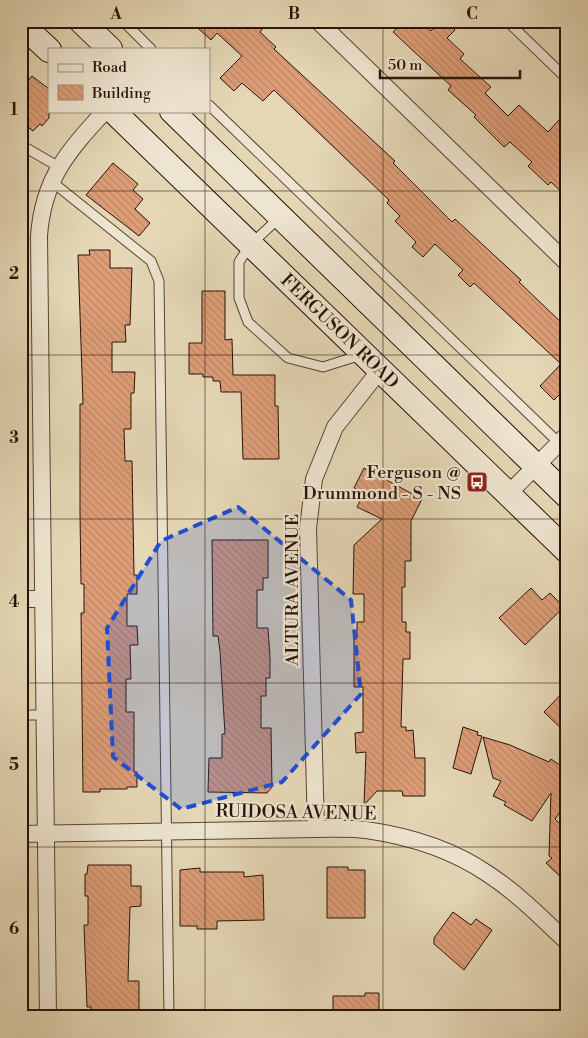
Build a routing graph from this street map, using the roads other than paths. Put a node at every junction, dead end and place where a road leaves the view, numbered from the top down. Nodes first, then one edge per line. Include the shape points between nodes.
1 (81, 21) edge
2 (123, 21) edge
3 (318, 21) edge
4 (507, 21) edge
5 (21, 24) edge
6 (109, 48) edge
7 (150, 48) edge
8 (48, 49) edge
9 (567, 79) edge
10 (210, 105) edge
11 (104, 112) edge
12 (114, 112) edge
13 (173, 112) edge
14 (21, 145) edge
15 (55, 174) junction
16 (280, 218) junction
17 (250, 245) junction
18 (567, 263) edge
19 (372, 362) junction
20 (563, 439) edge
21 (536, 466) junction
22 (509, 494) junction
23 (567, 496) edge
24 (567, 551) edge
25 (21, 599) edge
26 (43, 599) junction
27 (21, 715) edge
28 (44, 715) junction
29 (316, 829) junction
30 (168, 831) junction
31 (21, 834) edge
32 (46, 834) junction
33 (567, 942) edge
34 (48, 1017) edge
35 (169, 1017) edge

1 - 6 main road
2 - 7 lane
3 - 18 street
4 - 9 lane
5 - 8 main road
10 - 20 lane
11 - 15 street via 80,138
12 - 17 main road, FERGUSON ROAD
13 - 16 main road
14 - 15 lane
15 - 26 street via 40,210 39,236
15 - 30 lane via 151,261 159,281
16 - 17 lane
16 - 21 main road
17 - 19 main road, FERGUSON ROAD
17 - 19 lane via 239,262 238,298 248,322 288,358 323,367
19 - 22 main road, FERGUSON ROAD
19 - 29 street, ALTURA AVENUE via 335,427 314,479 308,528
20 - 21 street
21 - 22 street
21 - 23 main road
22 - 24 main road, FERGUSON ROAD
25 - 26 street
26 - 28 street
27 - 28 lane
28 - 32 street
29 - 30 street, RUIDOSA AVENUE
29 - 33 street, RUIDOSA AVENUE via 364,830 396,835 445,852 487,873
30 - 32 street, RUIDOSA AVENUE
30 - 35 lane
31 - 32 street, RUIDOSA AVENUE
32 - 34 street

